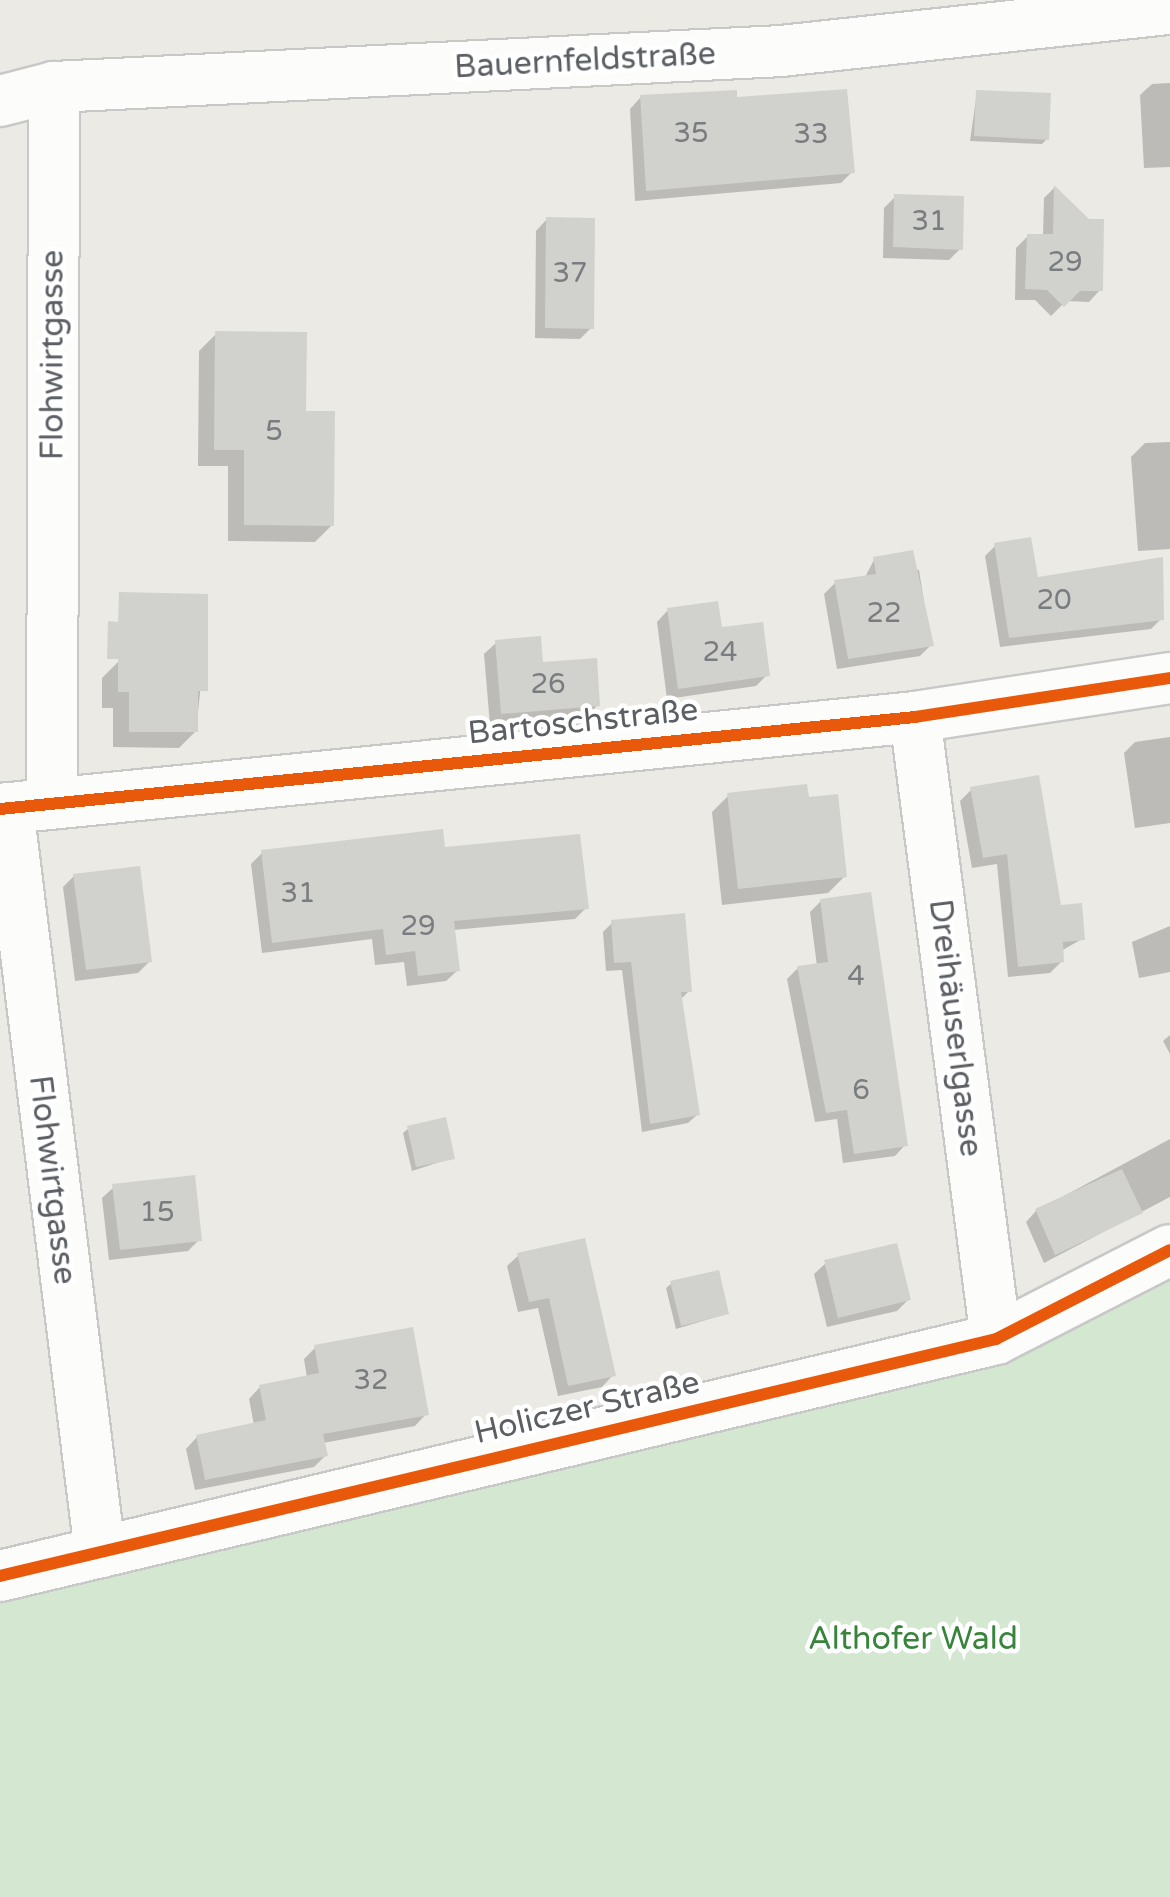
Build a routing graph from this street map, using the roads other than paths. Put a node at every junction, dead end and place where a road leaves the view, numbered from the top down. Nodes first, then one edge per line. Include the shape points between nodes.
1 (1170, 9) edge
2 (54, 88) junction
3 (0, 101) edge
4 (1170, 678) edge
5 (915, 717) junction
6 (20, 807) edge
7 (1170, 1250) edge
8 (996, 1340) junction
9 (100, 1552) junction
10 (0, 1576) edge

1 - 2 street, Bauernfeldstraße via 781,52
2 - 3 street, Bauernfeldstraße
2 - 6 street, Flohwirtgasse
4 - 5 street, Bartoschstraße
5 - 6 street, Bartoschstraße
5 - 8 street, Dreihäuserlgasse
6 - 9 street, Flohwirtgasse
7 - 8 street, Holiczer Straße
8 - 9 street, Holiczer Straße
9 - 10 street, Holiczer Straße

